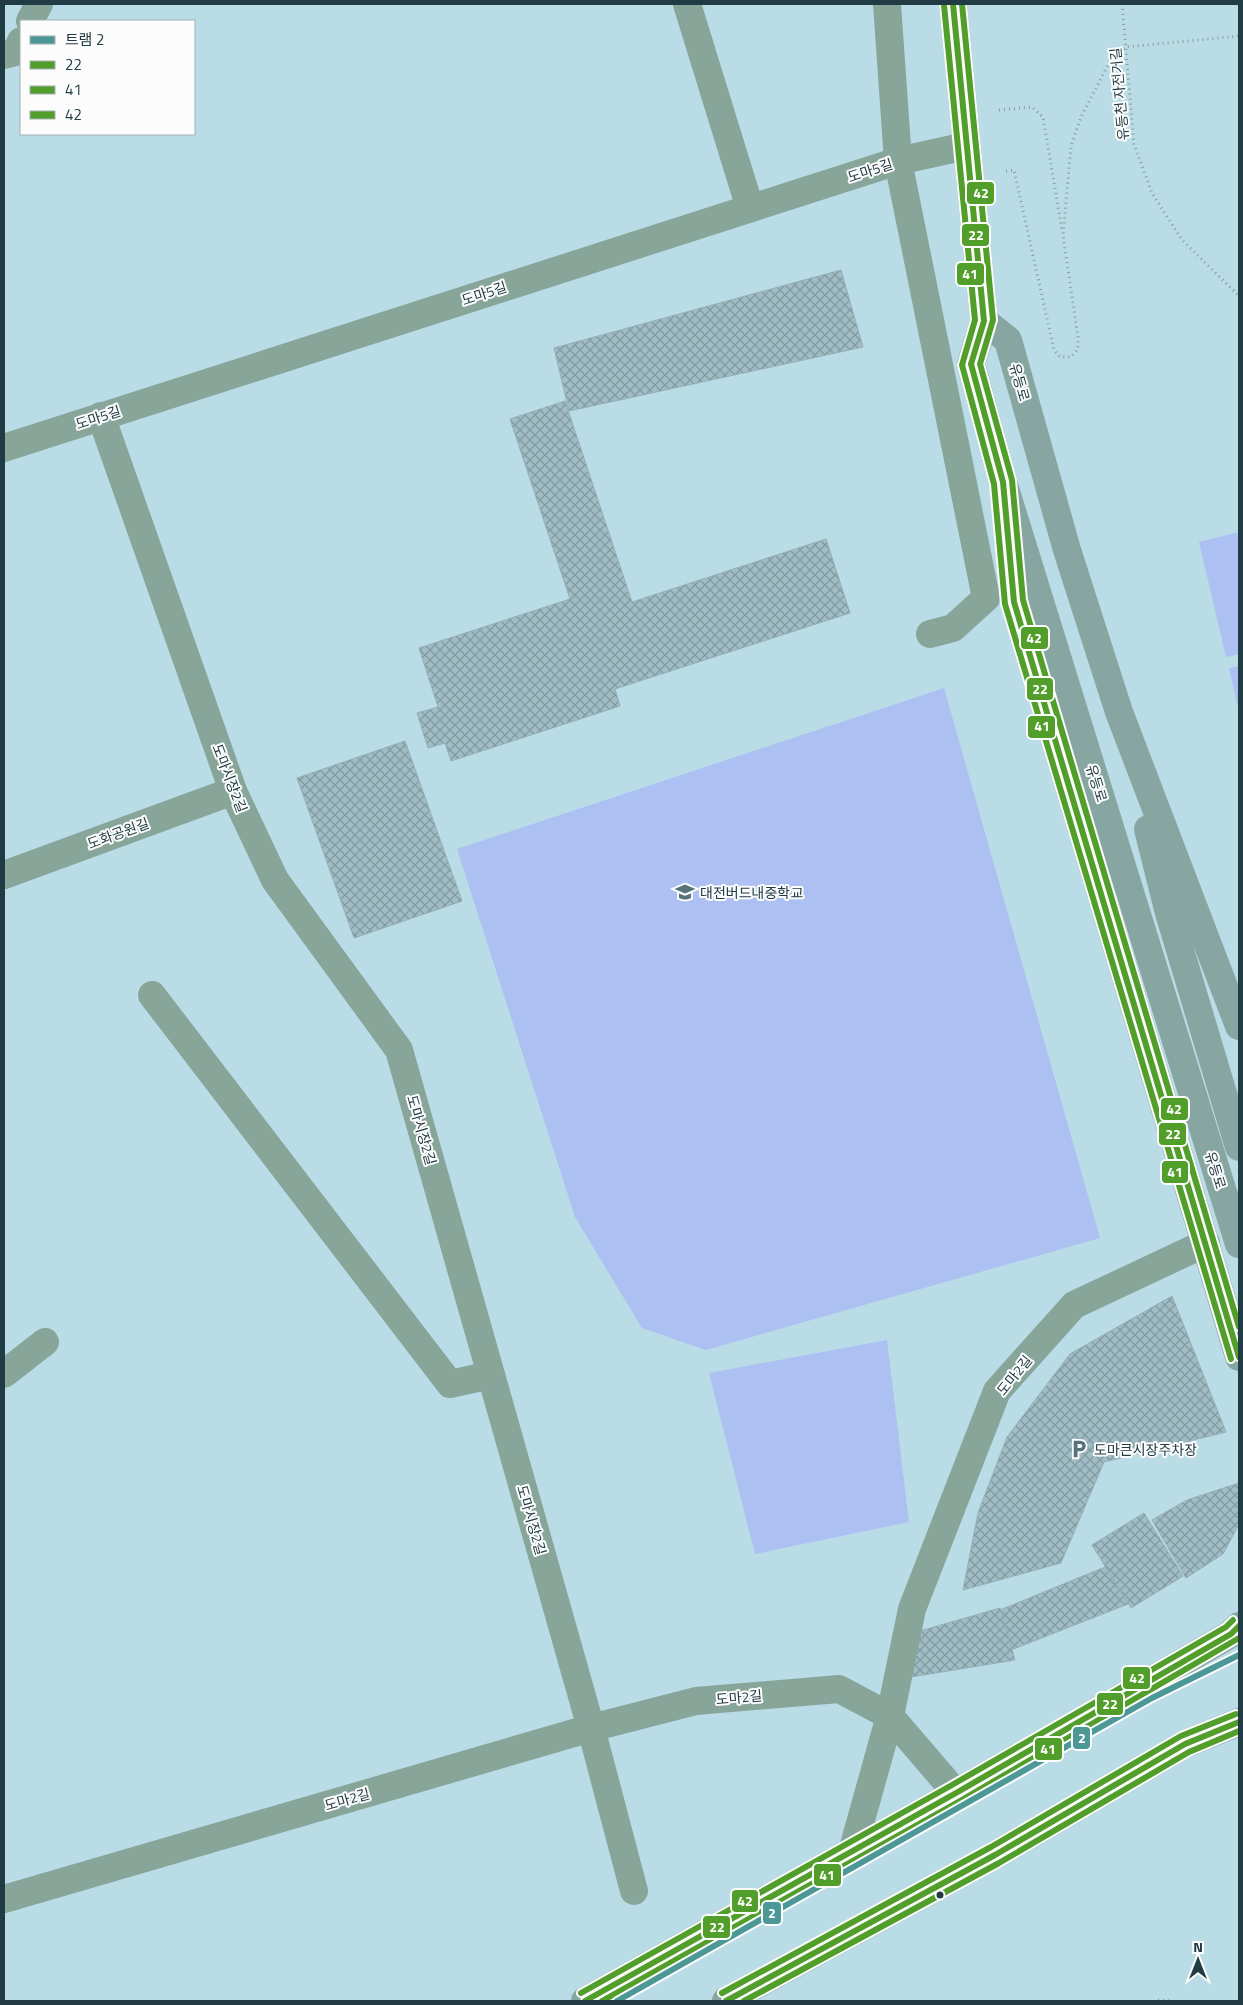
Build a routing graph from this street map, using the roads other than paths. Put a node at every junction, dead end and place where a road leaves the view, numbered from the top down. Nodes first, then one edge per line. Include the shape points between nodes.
1 (39, 4) edge
2 (687, 4) edge
3 (887, 4) edge
4 (953, 4) edge
5 (31, 20) edge
6 (20, 43) edge
7 (4, 54) edge
8 (966, 146) junction
9 (898, 161) junction
10 (750, 208) junction
11 (984, 321) junction
12 (101, 416) junction
13 (4, 448) edge
14 (1003, 482) junction
15 (930, 634) dead end
16 (1119, 712) junction
17 (233, 790) junction
18 (4, 875) edge
19 (152, 996) dead end
20 (1239, 1026) edge
21 (1239, 1147) edge
22 (1206, 1243) junction
23 (1239, 1244) edge
24 (45, 1342) dead end
25 (1239, 1357) edge
26 (4, 1374) edge
27 (491, 1374) junction
28 (1239, 1626) edge
29 (890, 1716) junction
30 (1238, 1723) edge
31 (591, 1728) junction
32 (956, 1794) junction
33 (852, 1852) junction
34 (634, 1891) dead end
35 (4, 1899) edge
36 (585, 2001) edge
37 (726, 2001) edge

1 - 5 street
2 - 10 street
3 - 9 street
4 - 8 main road, 유등로
6 - 7 street via 16,52
8 - 9 street, 도마5길
8 - 11 main road, 유등로
9 - 10 street, 도마5길
9 - 15 street via 986,598 952,628
10 - 12 street, 도마5길
11 - 14 main road, 유등로 via 971,364
11 - 16 main road, 유등로 via 1008,340 1067,550
12 - 13 street, 도마5길
12 - 17 street, 도마시장2길
14 - 22 main road via 1014,602
14 - 23 main road, 유등로
16 - 20 main road
16 - 21 main road via 1169,913
17 - 18 street, 도화공원길
17 - 27 street, 도마시장2길 via 274,880 399,1050
19 - 27 street via 450,1384
22 - 25 main road
22 - 29 street, 도마2길 via 1074,1305 997,1391 912,1609
24 - 26 street
27 - 31 street, 도마시장2길
28 - 32 main road via 1231,1634
29 - 31 street, 도마2길 via 839,1689 696,1701
29 - 32 street
29 - 33 street
30 - 37 main road via 1185,1744 995,1855
31 - 34 street, 도마시장2길
31 - 35 street, 도마2길
32 - 33 main road
33 - 36 main road

